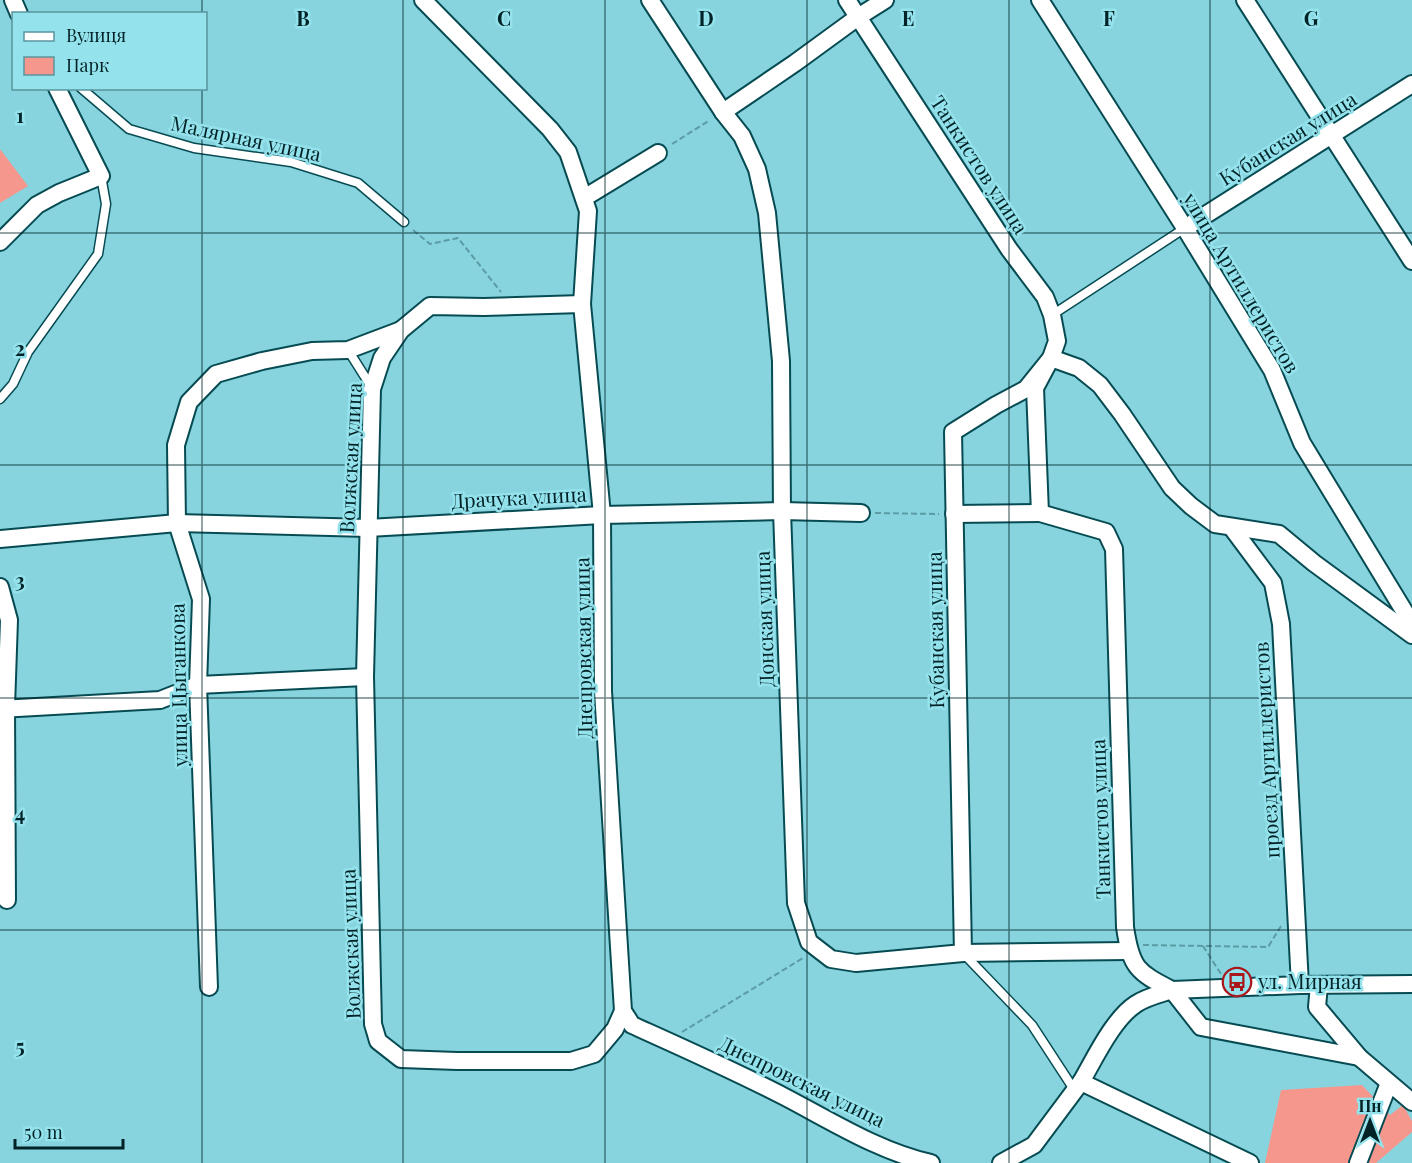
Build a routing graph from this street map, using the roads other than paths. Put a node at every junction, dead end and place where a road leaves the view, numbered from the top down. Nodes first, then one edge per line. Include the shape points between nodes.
1 (423, 0) edge
2 (650, 0) edge
3 (847, 0) edge
4 (885, 0) edge
5 (1040, 0) edge
6 (1245, 0) edge
7 (858, 17) junction
8 (1412, 84) edge
9 (58, 90) edge
10 (83, 90) edge
11 (723, 112) junction
12 (1332, 136) junction
13 (658, 153) road end
14 (101, 176) junction
15 (584, 198) junction
16 (404, 222) road end
17 (1185, 228) junction
18 (0, 242) edge
19 (1412, 261) edge
20 (582, 304) junction
21 (1052, 315) junction
22 (401, 330) junction
23 (348, 350) junction
24 (1051, 358) junction
25 (372, 389) junction
26 (0, 399) edge
27 (782, 511) junction
28 (861, 513) road end
29 (1040, 513) junction
30 (954, 514) junction
31 (602, 515) junction
32 (177, 523) junction
33 (368, 528) junction
34 (1232, 528) junction
35 (0, 539) edge
36 (0, 587) edge
37 (1412, 624) edge
38 (1412, 635) edge
39 (365, 677) junction
40 (198, 685) junction
41 (3, 708) edge
42 (3, 900) edge
43 (1128, 948) junction
44 (963, 953) junction
45 (1412, 984) edge
46 (1300, 985) junction
47 (1319, 985) junction
48 (209, 987) dead end
49 (1172, 990) junction
50 (623, 1011) junction
51 (1359, 1057) junction
52 (1389, 1083) junction
53 (1078, 1086) junction
54 (1412, 1102) edge
55 (931, 1163) edge
56 (1001, 1163) edge
57 (1250, 1163) edge
58 (1358, 1163) edge

1 - 15 street, Днепровская улица via 550,129 567,152
2 - 11 street, Донская улица
3 - 7 street, Танкистов улица
4 - 7 street
5 - 17 street, улица Артиллеристов
6 - 12 street
7 - 11 street
7 - 21 street, Танкистов улица via 1009,249 1045,297
8 - 12 street, Кубанская улица
9 - 14 street
10 - 16 lane, Малярная улица via 129,129 194,148 291,162 358,183
11 - 27 street, Донская улица via 742,136 757,169 766,213 781,361
12 - 17 street, Кубанская улица
12 - 19 street
13 - 15 street
14 - 18 street via 37,205
14 - 26 lane via 106,204 98,254 28,352 13,384
15 - 20 street, Днепровская улица via 588,211
17 - 21 lane
17 - 37 street, улица Артиллеристов via 1272,370 1302,443
20 - 22 street, Волжская улица via 430,306
20 - 31 street, Днепровская улица
21 - 24 street, Танкистов улица via 1057,341
22 - 23 street, улица Цыганкова
22 - 25 street, Волжская улица via 382,358
23 - 25 lane
23 - 32 street, улица Цыганкова via 312,351 216,374 189,402 176,445
24 - 29 street, Танкистов улица via 1035,388
24 - 30 street, Кубанская улица via 1026,389 953,432
24 - 34 street via 1078,368 1100,385 1181,498 1215,524
25 - 33 street, Волжская улица
27 - 28 street, Драчука улица
27 - 31 street, Драчука улица
27 - 44 street, Донская улица via 796,903 809,942 831,959 856,963
29 - 30 street
29 - 43 street, Танкистов улица via 1106,532 1114,549
30 - 44 street, Кубанская улица
31 - 33 street, Драчука улица
31 - 50 street, Днепровская улица via 603,691
32 - 33 street, Драчука улица
32 - 35 street, Драчука улица
32 - 40 street, улица Цыганкова via 201,599
33 - 39 street, Волжская улица
34 - 38 street via 1279,534
34 - 46 street, проезд Артиллеристов via 1273,583 1281,624
36 - 41 street via 9,620
39 - 40 street
39 - 50 street, Волжская улица via 374,1024 378,1041 401,1059 571,1061 594,1054 615,1029
40 - 41 street via 160,700
40 - 48 street, улица Цыганкова
41 - 42 street
43 - 44 street
43 - 49 street, Танкистов улица via 1142,975
44 - 53 lane via 1032,1025
45 - 47 street
46 - 47 street
46 - 49 street
47 - 51 street via 1317,1006
49 - 51 street via 1201,1028
49 - 53 street via 1138,1002 1125,1012
50 - 55 street, Днепровская улица via 632,1024 745,1076 864,1138
51 - 52 street
52 - 54 street
52 - 58 street
53 - 56 street via 1034,1145
53 - 57 street

